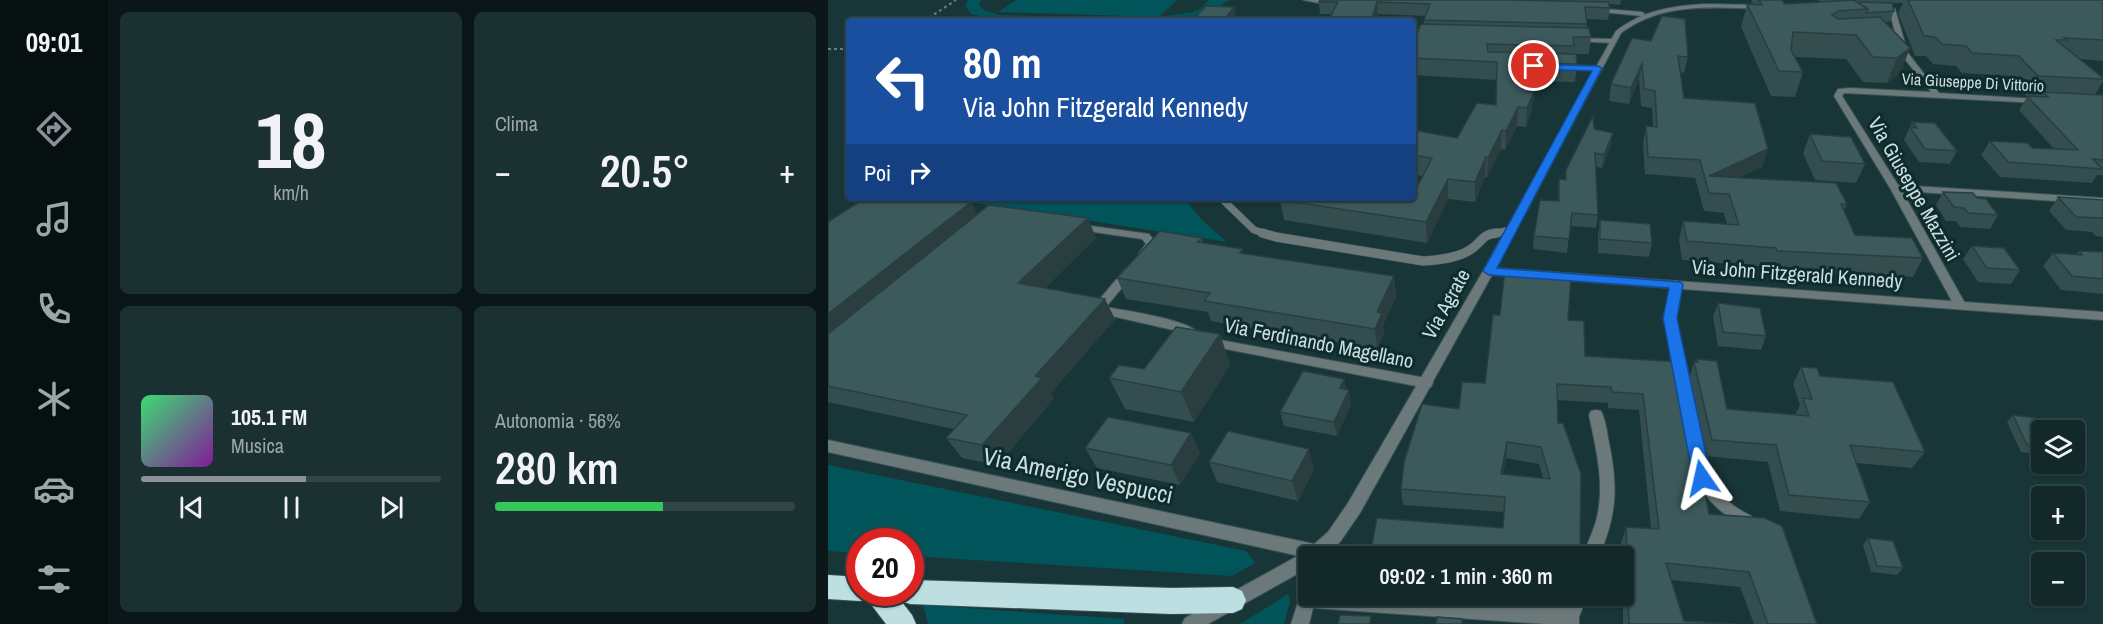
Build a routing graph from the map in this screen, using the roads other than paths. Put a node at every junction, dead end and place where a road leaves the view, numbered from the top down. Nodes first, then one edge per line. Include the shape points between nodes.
1 (1306, 0) edge
2 (1678, 3) edge
3 (1342, 4) edge
4 (1768, 7) edge
5 (1901, 8) dead end
6 (1880, 9) edge
7 (1892, 9) junction
8 (1585, 10) edge
9 (1642, 14) junction
10 (1899, 35) junction
11 (1888, 36) edge
12 (1565, 40) edge
13 (1612, 41) junction
14 (1550, 67) edge
15 (1598, 68) junction
16 (1841, 91) joint
17 (1937, 95) junction
18 (2044, 101) edge
19 (1895, 188) junction
20 (1224, 201) edge
21 (2103, 201) edge
22 (1062, 225) edge
23 (1512, 230) junction
24 (1489, 271) junction
25 (1676, 285) junction
26 (1960, 305) junction
27 (2103, 316) edge
28 (1426, 383) junction
29 (1684, 387) edge
30 (1596, 415) dead end
31 (828, 446) edge
32 (1697, 456) edge
33 (1757, 525) edge
34 (1323, 546) edge
35 (1596, 546) edge
36 (1298, 552) edge
37 (1298, 565) edge
38 (828, 587) edge
39 (846, 588) edge
40 (924, 592) edge
41 (1233, 600) junction
42 (888, 606) edge
43 (1305, 606) edge
44 (1406, 606) edge
45 (1575, 606) edge
46 (1570, 621) edge
47 (903, 624) edge
48 (1191, 624) edge
49 (1300, 624) edge

1 - 3 street
2 - 4 street, Via Agrate
2 - 9 street, Via Agrate
5 - 7 street
6 - 7 street
7 - 10 street
8 - 9 street
9 - 13 street, Via Agrate via 1627,23
10 - 11 street
10 - 17 street via 1904,53
12 - 13 street
13 - 15 street, Via Agrate
14 - 15 street
15 - 23 street, Via Agrate
16 - 17 street, Via Giuseppe Di Vittorio
16 - 19 street, Via Giuseppe Mazzini via 1838,96
17 - 18 street, Via Giuseppe Di Vittorio
19 - 21 street
19 - 26 street, Via Giuseppe Mazzini
20 - 23 lane via 1254,230 1276,237 1423,261 1442,260 1473,248 1485,235
22 - 28 street, Via Ferdinando Magellano via 1144,236 1152,244 1098,309 1176,326 1214,344
23 - 24 street, Via Agrate
24 - 25 street, Via John Fitzgerald Kennedy
24 - 28 street, Via Agrate
25 - 26 street, Via John Fitzgerald Kennedy
25 - 29 lane via 1670,318
26 - 27 street, Via John Fitzgerald Kennedy
28 - 34 street, Via Agrate via 1348,518
30 - 35 street via 1608,499
31 - 36 street, Via Amerigo Vespucci
32 - 33 lane via 1702,478 1714,499
37 - 41 street, Via Agrate
38 - 39 highway
40 - 41 highway
41 - 48 street, Via Agrate
42 - 47 highway
43 - 49 street
44 - 46 street
45 - 46 street

